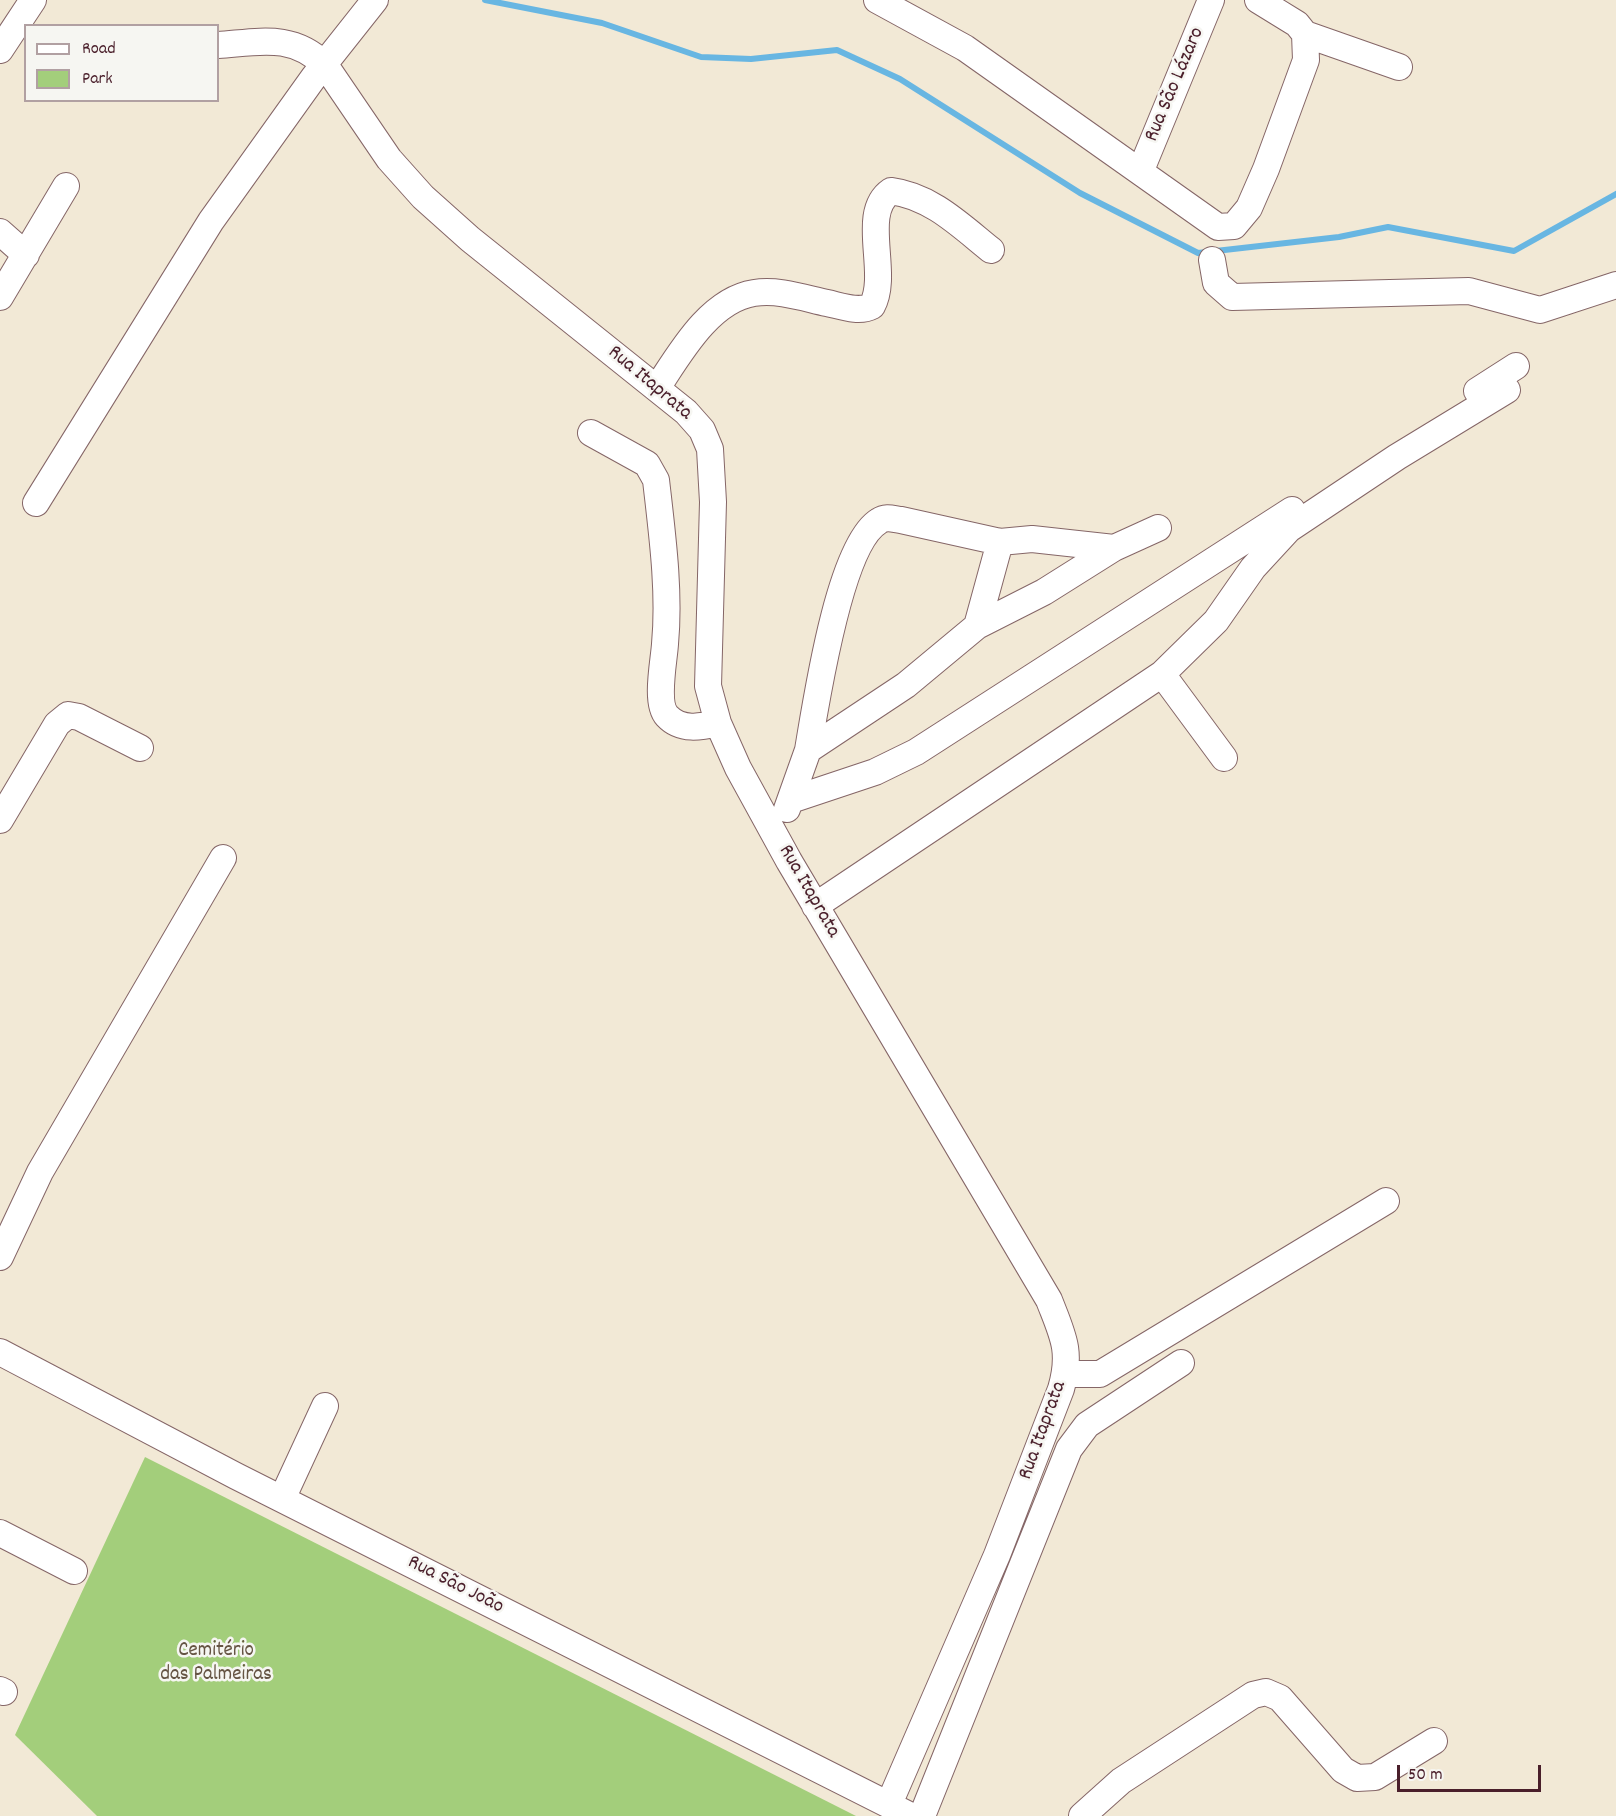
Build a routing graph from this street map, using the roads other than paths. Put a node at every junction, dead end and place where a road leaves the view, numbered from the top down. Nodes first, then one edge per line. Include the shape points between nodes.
1 (33, 0) edge
2 (375, 0) edge
3 (877, 0) edge
4 (1211, 0) edge
5 (1258, 0) edge
6 (1301, 29) junction
7 (8, 44) edge
8 (219, 45) edge
9 (325, 65) junction
10 (1399, 67) dead end
11 (1141, 170) junction
12 (66, 186) dead end
13 (0, 231) edge
14 (991, 250) dead end
15 (26, 255) junction
16 (1212, 260) dead end
17 (1616, 285) edge
18 (0, 297) edge
19 (1516, 366) dead end
20 (657, 388) junction
21 (1507, 390) dead end
22 (591, 433) dead end
23 (36, 504) dead end
24 (1158, 528) dead end
25 (1000, 542) junction
26 (1114, 548) junction
27 (977, 626) junction
28 (1162, 674) junction
29 (718, 723) junction
30 (140, 748) dead end
31 (808, 750) junction
32 (1224, 758) dead end
33 (791, 800) junction
34 (0, 820) edge
35 (776, 838) junction
36 (223, 858) dead end
37 (815, 906) junction
38 (1386, 1201) dead end
39 (0, 1257) edge
40 (0, 1352) edge
41 (1181, 1363) dead end
42 (1065, 1374) junction
43 (324, 1406) dead end
44 (282, 1499) junction
45 (0, 1533) edge
46 (74, 1571) dead end
47 (1434, 1741) dead end
48 (888, 1804) junction
49 (911, 1816) edge
50 (922, 1816) edge
51 (1082, 1816) edge

1 - 7 street
2 - 9 street
3 - 11 street via 965,48
4 - 11 street, Rua São Lázaro
5 - 6 street
6 - 10 street
6 - 11 street via 1306,60 1266,169 1249,208 1234,226 1218,226
8 - 9 street, Rua Itaprata via 290,43 305,48
9 - 20 street, Rua Itaprata via 389,159 423,196 470,239
9 - 23 street via 211,221
12 - 15 street
13 - 15 street
14 - 20 street via 939,209 905,193 891,191 881,198 876,212 879,287 872,306 857,309 779,293 753,293 713,315 684,347
15 - 18 street
16 - 17 street via 1216,283 1232,297 1469,291 1540,310
19 - 33 street via 916,752 875,772
20 - 29 street, Rua Itaprata via 697,424 710,449 713,502 708,686
21 - 28 street via 1289,529 1253,568 1216,621
22 - 29 street via 646,465 656,480 666,611 661,700 666,715 679,725 698,728
24 - 26 street
25 - 26 street via 1032,539
25 - 27 street
25 - 31 street via 887,518 871,527 850,566 825,650
26 - 27 street via 1044,592
27 - 31 street via 906,685
28 - 32 street
28 - 37 street
29 - 35 street, Rua Itaprata
30 - 34 street via 68,715 57,724
31 - 33 street
33 - 35 street
35 - 37 street, Rua Itaprata
36 - 39 street via 40,1172
37 - 42 street, Rua Itaprata via 1049,1300 1066,1346
38 - 42 street via 1100,1374
40 - 44 street, Rua São João
41 - 50 street via 1087,1425 1069,1449
42 - 48 street, Rua Itaprata via 997,1555
43 - 44 street
44 - 48 street, Rua São João
45 - 46 street
47 - 51 street via 1375,1777 1357,1778 1343,1770 1280,1698 1266,1692 1253,1695 1120,1780
48 - 49 street, Rua São João

